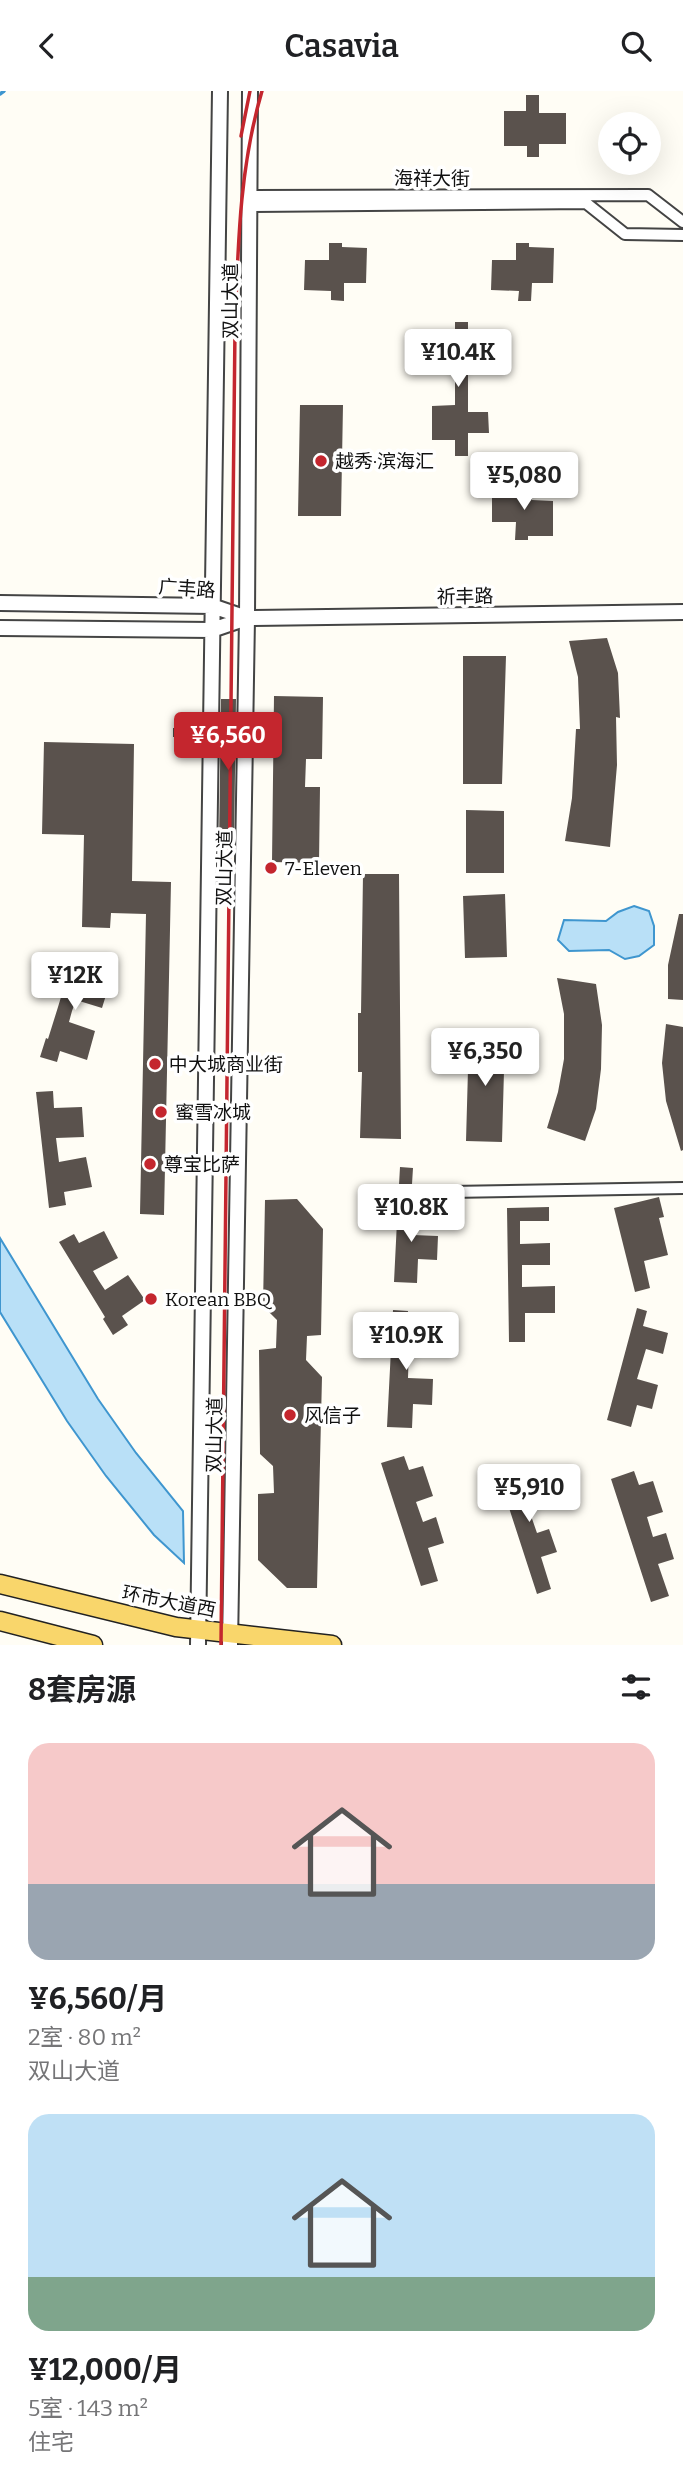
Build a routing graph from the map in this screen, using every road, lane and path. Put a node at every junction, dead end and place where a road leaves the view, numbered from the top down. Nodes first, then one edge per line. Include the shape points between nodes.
1 (220, 91) edge
2 (250, 91) edge
3 (615, 195) junction
4 (249, 201) junction
5 (666, 209) junction
6 (604, 217) junction
7 (683, 222) edge
8 (656, 234) junction
9 (683, 235) edge
10 (0, 603) edge
11 (212, 606) junction
12 (683, 612) edge
13 (247, 618) junction
14 (0, 628) edge
15 (212, 630) junction
16 (248, 734) dead end
17 (273, 736) dead end
18 (683, 1188) edge
19 (390, 1193) dead end
20 (0, 1584) edge
21 (0, 1622) edge
22 (198, 1637) edge
23 (230, 1639) edge
24 (93, 1645) edge
25 (332, 1645) edge

1 - 11 street, 双山大道
2 - 4 street, 双山大道
3 - 4 street, 海祥大街
3 - 5 street, 海祥大街 via 648,195
3 - 6 street via 606,202
4 - 6 street, 海祥大街 via 586,203
4 - 13 street, 双山大道
5 - 7 street, 海祥大街
5 - 8 street via 666,223
6 - 8 street, 海祥大街 via 625,234
8 - 9 street, 海祥大街
10 - 11 street, 广丰路
11 - 13 street, 广丰路
11 - 15 street, 双山大道
12 - 13 street, 祈丰路
13 - 15 street, 广丰路
13 - 23 street, 双山大道
14 - 15 street, 广丰路
15 - 22 street, 双山大道
16 - 17 path, bridge
18 - 19 street
20 - 22 main road, 环市大道西 via 176,1627
21 - 24 main road
22 - 23 main road, 环市大道西
23 - 25 main road, 环市大道西

